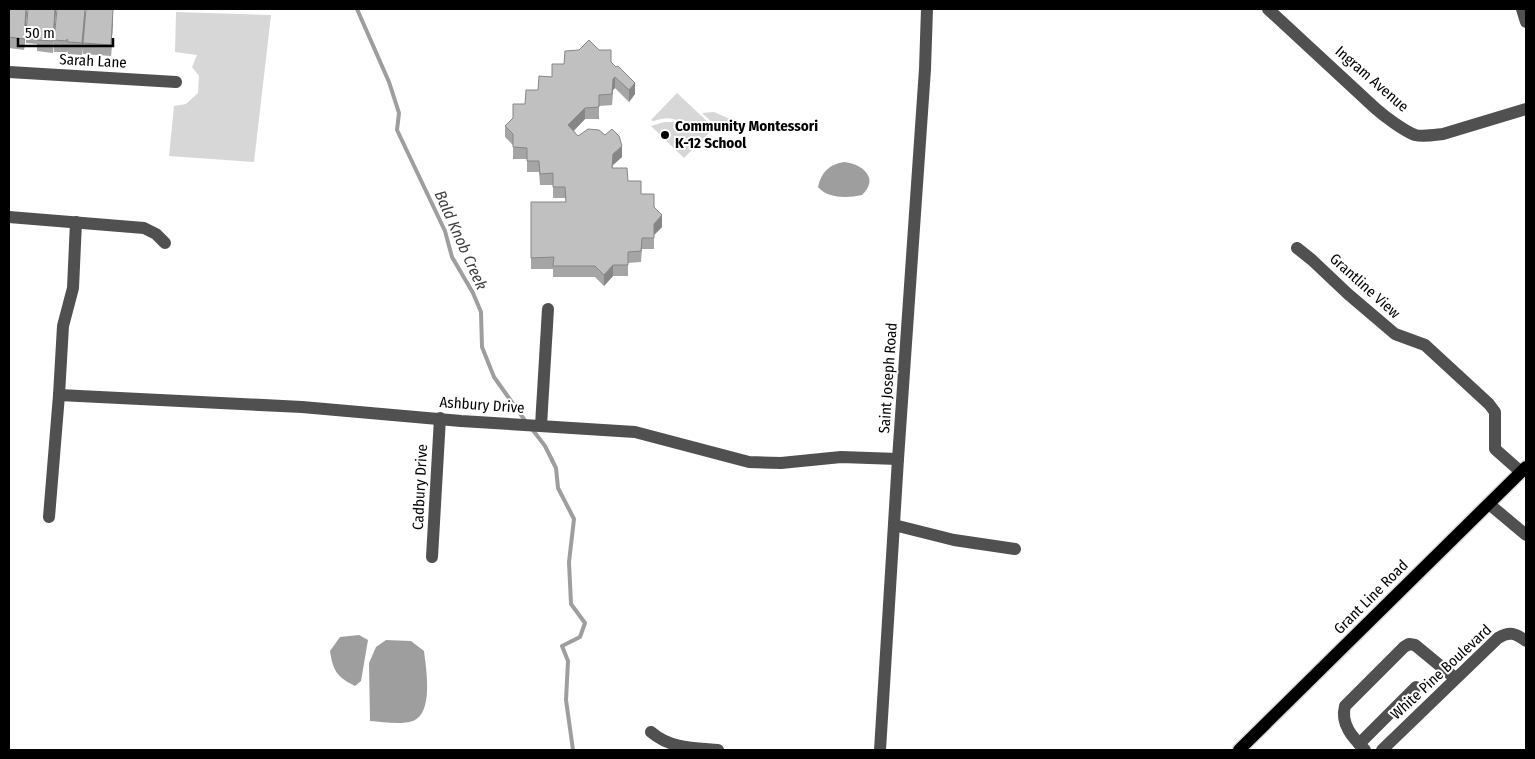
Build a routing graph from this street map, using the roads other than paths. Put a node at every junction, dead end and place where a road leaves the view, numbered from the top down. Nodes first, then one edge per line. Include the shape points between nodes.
1 (927, 9) edge
2 (1268, 9) edge
3 (1522, 9) edge
4 (1526, 22) edge
5 (9, 72) edge
6 (176, 82) dead end
7 (1526, 109) edge
8 (9, 217) edge
9 (76, 222) junction
10 (165, 243) dead end
11 (1297, 248) dead end
12 (548, 309) dead end
13 (60, 395) junction
14 (440, 418) junction
15 (539, 425) junction
16 (898, 459) junction
17 (1523, 470) edge
18 (1489, 504) junction
19 (49, 517) dead end
20 (894, 525) junction
21 (1526, 534) edge
22 (1015, 549) dead end
23 (432, 557) dead end
24 (1526, 641) edge
25 (1455, 678) junction
26 (1416, 687) dead end
27 (1402, 702) junction
28 (1418, 716) junction
29 (652, 732) dead end
30 (1362, 747) edge
31 (1242, 749) edge
32 (718, 750) edge
33 (880, 750) edge
34 (1382, 750) edge

1 - 16 street, Saint Joseph Road
2 - 7 street, Ingram Avenue via 1375,108 1414,135 1442,134
3 - 4 street
5 - 6 street, Sarah Lane
8 - 9 street
9 - 10 street via 144,228
9 - 13 street via 73,288 63,326
11 - 17 street, Grantline View via 1395,334 1425,346 1489,404 1495,412 1495,449
12 - 15 street
13 - 14 street, Ashbury Drive via 302,407
13 - 19 street
14 - 15 street, Ashbury Drive
14 - 23 street, Cadbury Drive
15 - 16 street, Ashbury Drive via 635,432 749,462 781,463 849,457
16 - 20 street, Saint Joseph Road
17 - 18 main road, Grant Line Road
18 - 21 street
18 - 31 main road, Grant Line Road
20 - 22 street via 954,540
20 - 33 street, Saint Joseph Road
24 - 25 street, White Pine Boulevard via 1513,633 1506,633
25 - 28 street, White Pine Boulevard
25 - 30 street via 1415,645 1404,647 1345,706 1343,713 1350,735
26 - 27 street
27 - 28 street
27 - 30 street
28 - 34 street, White Pine Boulevard
29 - 32 street via 671,745

